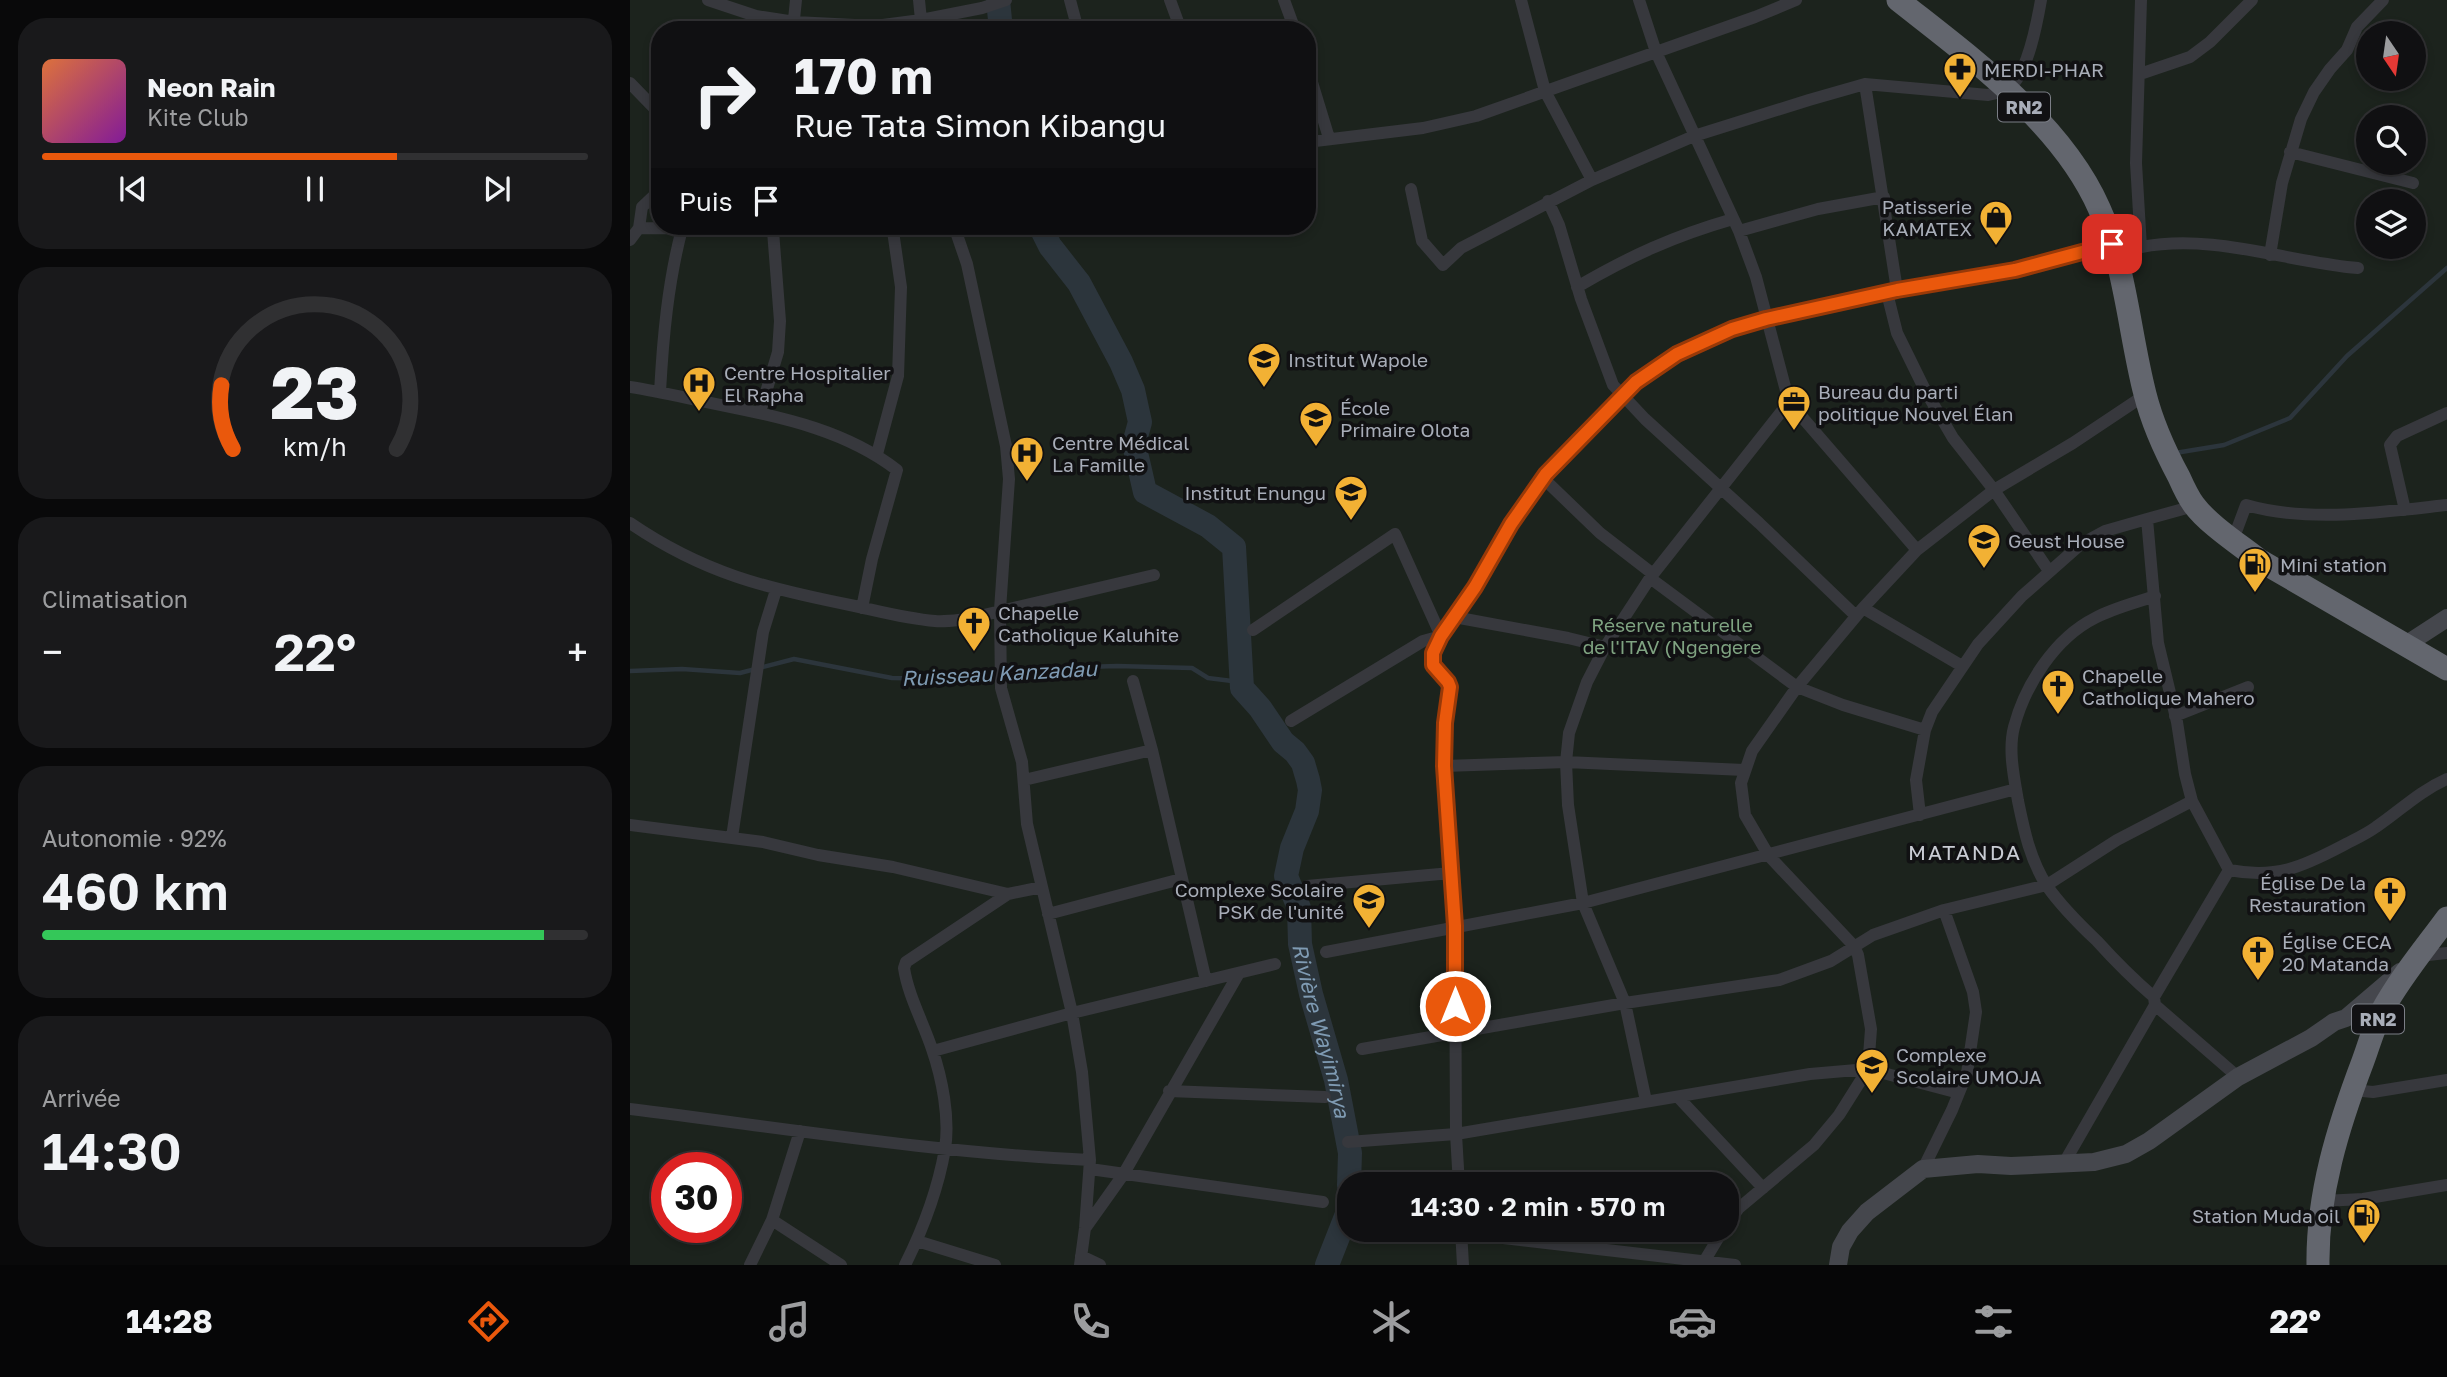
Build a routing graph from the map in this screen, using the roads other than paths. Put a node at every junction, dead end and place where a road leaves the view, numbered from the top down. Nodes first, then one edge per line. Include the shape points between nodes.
1 (708, 0) edge
2 (796, 0) edge
3 (919, 0) edge
4 (1006, 0) edge
5 (1070, 0) edge
6 (1170, 0) edge
7 (1284, 0) edge
8 (1521, 0) edge
9 (1640, 0) edge
10 (1796, 0) edge
11 (1898, 0) edge
12 (2041, 0) edge
13 (2141, 0) edge
14 (2252, 0) edge
15 (2383, 0) edge
16 (775, 21) edge
17 (794, 21) edge
18 (922, 21) edge
19 (936, 21) edge
20 (1076, 21) edge
21 (1178, 21) edge
22 (1292, 21) edge
23 (1656, 51) junction
24 (2140, 74) junction
25 (630, 83) edge
26 (1865, 84) junction
27 (2007, 90) junction
28 (1545, 91) junction
29 (1316, 95) edge
30 (651, 105) edge
31 (1694, 136) junction
32 (1329, 138) junction
33 (1316, 140) edge
34 (2290, 152) junction
35 (1592, 180) junction
36 (2413, 183) dead end
37 (1411, 189) dead end
38 (1884, 197) junction
39 (651, 198) edge
40 (1548, 201) junction
41 (1736, 225) junction
42 (639, 228) junction
43 (651, 228) edge
44 (680, 235) edge
45 (773, 235) edge
46 (894, 235) edge
47 (957, 235) edge
48 (630, 240) edge
49 (2141, 247) junction
50 (2113, 249) junction
51 (2270, 255) junction
52 (2358, 268) dead end
53 (1577, 287) junction
54 (1892, 292) junction
55 (1766, 319) junction
56 (630, 387) edge
57 (660, 392) junction
58 (2145, 394) junction
59 (1623, 396) junction
60 (1789, 401) junction
61 (760, 412) junction
62 (2447, 413) edge
63 (877, 454) junction
64 (1544, 478) junction
65 (1720, 488) junction
66 (1994, 490) junction
67 (2447, 505) edge
68 (2194, 506) junction
69 (2405, 510) junction
70 (2147, 519) junction
71 (630, 523) edge
72 (2233, 540) junction
73 (1917, 550) junction
74 (2049, 571) junction
75 (1154, 575) dead end
76 (1651, 576) junction
77 (776, 590) junction
78 (2155, 596) junction
79 (862, 608) junction
80 (1000, 610) junction
81 (1860, 612) junction
82 (1454, 617) junction
83 (2447, 618) edge
84 (1253, 630) dead end
85 (1441, 636) junction
86 (2407, 644) junction
87 (1605, 647) junction
88 (1962, 666) junction
89 (2447, 669) edge
90 (1133, 681) dead end
91 (1797, 687) junction
92 (2248, 687) dead end
93 (2175, 716) junction
94 (1291, 721) dead end
95 (1925, 730) junction
96 (1152, 750) junction
97 (1566, 762) junction
98 (1444, 766) junction
99 (1744, 770) junction
100 (2447, 779) edge
101 (1024, 780) junction
102 (2016, 789) junction
103 (2192, 801) junction
104 (1920, 815) junction
105 (630, 825) edge
106 (732, 837) junction
107 (1769, 856) junction
108 (2229, 870) junction
109 (1451, 873) junction
110 (1181, 879) junction
111 (2047, 885) junction
112 (1307, 886) dead end
113 (1042, 887) junction
114 (1008, 894) junction
115 (1583, 903) junction
116 (1944, 910) junction
117 (1048, 914) junction
118 (2447, 918) edge
119 (1455, 926) junction
120 (1854, 946) junction
121 (1326, 952) dead end
122 (2447, 953) edge
123 (2419, 956) junction
124 (1275, 964) dead end
125 (1239, 972) junction
126 (1206, 981) junction
127 (2154, 1001) junction
128 (1625, 1003) junction
129 (1072, 1013) junction
130 (1456, 1033) junction
131 (1362, 1049) dead end
132 (933, 1051) junction
133 (1868, 1069) junction
134 (2238, 1077) junction
135 (2447, 1080) edge
136 (2352, 1090) junction
137 (1169, 1091) junction
138 (1959, 1093) junction
139 (1325, 1097) dead end
140 (1678, 1097) junction
141 (1646, 1101) junction
142 (630, 1109) edge
143 (800, 1131) junction
144 (1456, 1134) junction
145 (1348, 1142) dead end
146 (945, 1148) junction
147 (2064, 1163) junction
148 (1090, 1164) junction
149 (1923, 1169) junction
150 (1458, 1172) edge
151 (1123, 1174) junction
152 (2447, 1185) edge
153 (1763, 1188) junction
154 (2323, 1201) junction
155 (1323, 1202) dead end
156 (1739, 1209) edge
157 (772, 1220) junction
158 (1085, 1228) junction
159 (917, 1241) junction
160 (1462, 1242) edge
161 (1539, 1242) edge
162 (1716, 1242) edge
163 (1081, 1261) edge
164 (1703, 1263) edge
165 (750, 1265) edge
166 (841, 1265) edge
167 (905, 1265) edge
168 (995, 1265) edge
169 (1100, 1265) edge
170 (1463, 1265) edge
171 (1735, 1265) edge
172 (1838, 1265) edge
173 (2318, 1265) edge

1 - 16 street
2 - 17 street
3 - 18 street
4 - 19 street
5 - 20 street
6 - 21 street
7 - 22 street
8 - 28 street
9 - 23 street
10 - 23 street
11 - 27 highway, RN2
12 - 27 street via 2023,65
13 - 24 street
14 - 24 street via 2190,57
15 - 34 street via 2357,27 2347,50 2314,92
23 - 28 street
23 - 31 street
24 - 49 street via 2136,163
25 - 30 street
26 - 27 street via 1988,95
26 - 31 street
26 - 38 street
27 - 50 highway, RN2 via 2059,144 2088,185
28 - 32 street via 1476,116 1423,128
28 - 35 street
29 - 32 street
31 - 35 street
31 - 41 street
32 - 33 street
34 - 36 street
34 - 51 street
35 - 40 street
37 - 40 street via 1422,241 1443,265 1461,248
38 - 41 street
38 - 54 street
39 - 42 street via 642,207
40 - 53 street
41 - 53 street via 1670,239
41 - 55 street
42 - 43 street
42 - 48 street
44 - 57 street via 662,348
45 - 61 street via 778,352
46 - 63 street via 901,287 898,376
47 - 80 street via 967,264 1006,446 1009,479
49 - 50 street
49 - 51 street via 2193,242
50 - 54 street
50 - 58 highway, RN2
51 - 52 street
53 - 59 street via 1613,385
54 - 55 street
54 - 66 street via 1897,333 1925,390 1953,438
55 - 59 street via 1677,354
55 - 60 street
56 - 57 street
57 - 61 street
58 - 66 street
58 - 68 highway, RN2 via 2166,455
59 - 64 street
59 - 65 street
60 - 65 street
60 - 73 street
61 - 63 street via 804,424
62 - 69 street via 2397,436 2389,445
63 - 79 street via 897,470
64 - 76 street
64 - 82 street
65 - 76 street
65 - 81 street
66 - 73 street
66 - 74 street
67 - 69 street
68 - 70 street
68 - 72 highway, RN2
69 - 72 street via 2312,515 2268,512 2246,505
70 - 74 street via 2105,531
70 - 78 street
71 - 77 street via 701,565
72 - 86 highway, RN2 via 2259,560
73 - 81 street
74 - 88 street
75 - 80 street
76 - 87 street
76 - 91 street
77 - 79 street
77 - 106 street via 763,632
78 - 93 street via 2158,643
78 - 102 street via 2093,619 2045,660 2014,727
79 - 80 street via 936,621
80 - 101 street via 1001,688
81 - 88 street
81 - 91 street
82 - 85 street
82 - 87 street
83 - 86 street
84 - 85 street via 1395,534
85 - 94 street via 1423,641
85 - 98 street via 1433,665 1450,687
86 - 89 highway, RN2
87 - 97 street via 1577,706
88 - 95 street
90 - 96 street
91 - 95 street
91 - 99 street
92 - 93 street
93 - 103 street
95 - 104 street via 1916,780
96 - 101 street
96 - 110 street
97 - 98 street
97 - 99 street
97 - 115 street
98 - 109 street
99 - 107 street via 1745,815
100 - 108 street via 2374,828 2302,866 2248,873
101 - 113 street via 1027,824
102 - 104 street
102 - 111 street via 2033,861
103 - 108 street
103 - 111 street
104 - 107 street
105 - 106 street
106 - 114 street
107 - 115 street
107 - 120 street
108 - 127 street
109 - 112 street
109 - 119 street
110 - 117 street
110 - 126 street
111 - 116 street
111 - 127 street
113 - 114 street
113 - 117 street
114 - 132 street via 906,962 905,974
115 - 119 street
115 - 128 street
116 - 120 street
116 - 138 street via 1976,1012 1967,1073
117 - 129 street
118 - 123 highway, RN2
119 - 121 street
119 - 130 street
120 - 128 street via 1831,961 1779,980
120 - 133 street via 1871,1029
122 - 123 street
123 - 134 street via 2346,1018
123 - 136 highway, RN2 via 2381,1012
124 - 125 street
125 - 126 street
125 - 137 street
126 - 129 street
127 - 134 street
127 - 147 street
128 - 130 street
128 - 141 street
129 - 132 street
129 - 148 street
130 - 131 street
130 - 144 street
132 - 146 street via 943,1098
133 - 138 street
133 - 140 street via 1810,1074
133 - 153 street via 1814,1145
134 - 147 street via 2126,1154
135 - 136 street via 2374,1093
136 - 154 highway, RN2 via 2333,1144
137 - 139 street
137 - 151 street
138 - 149 street
140 - 141 street
140 - 153 street
141 - 144 street
142 - 143 street
143 - 146 street
143 - 157 street
144 - 145 street
144 - 150 street
146 - 148 street
146 - 159 street
147 - 149 street
148 - 151 street
148 - 158 street
149 - 172 street via 1850,1231
151 - 155 street
151 - 158 street
152 - 154 street
153 - 156 street
154 - 173 highway, RN2
157 - 165 street
157 - 166 street
158 - 163 street
159 - 167 street
159 - 168 street
160 - 170 street
161 - 164 street
162 - 164 street
163 - 169 street
164 - 171 street

